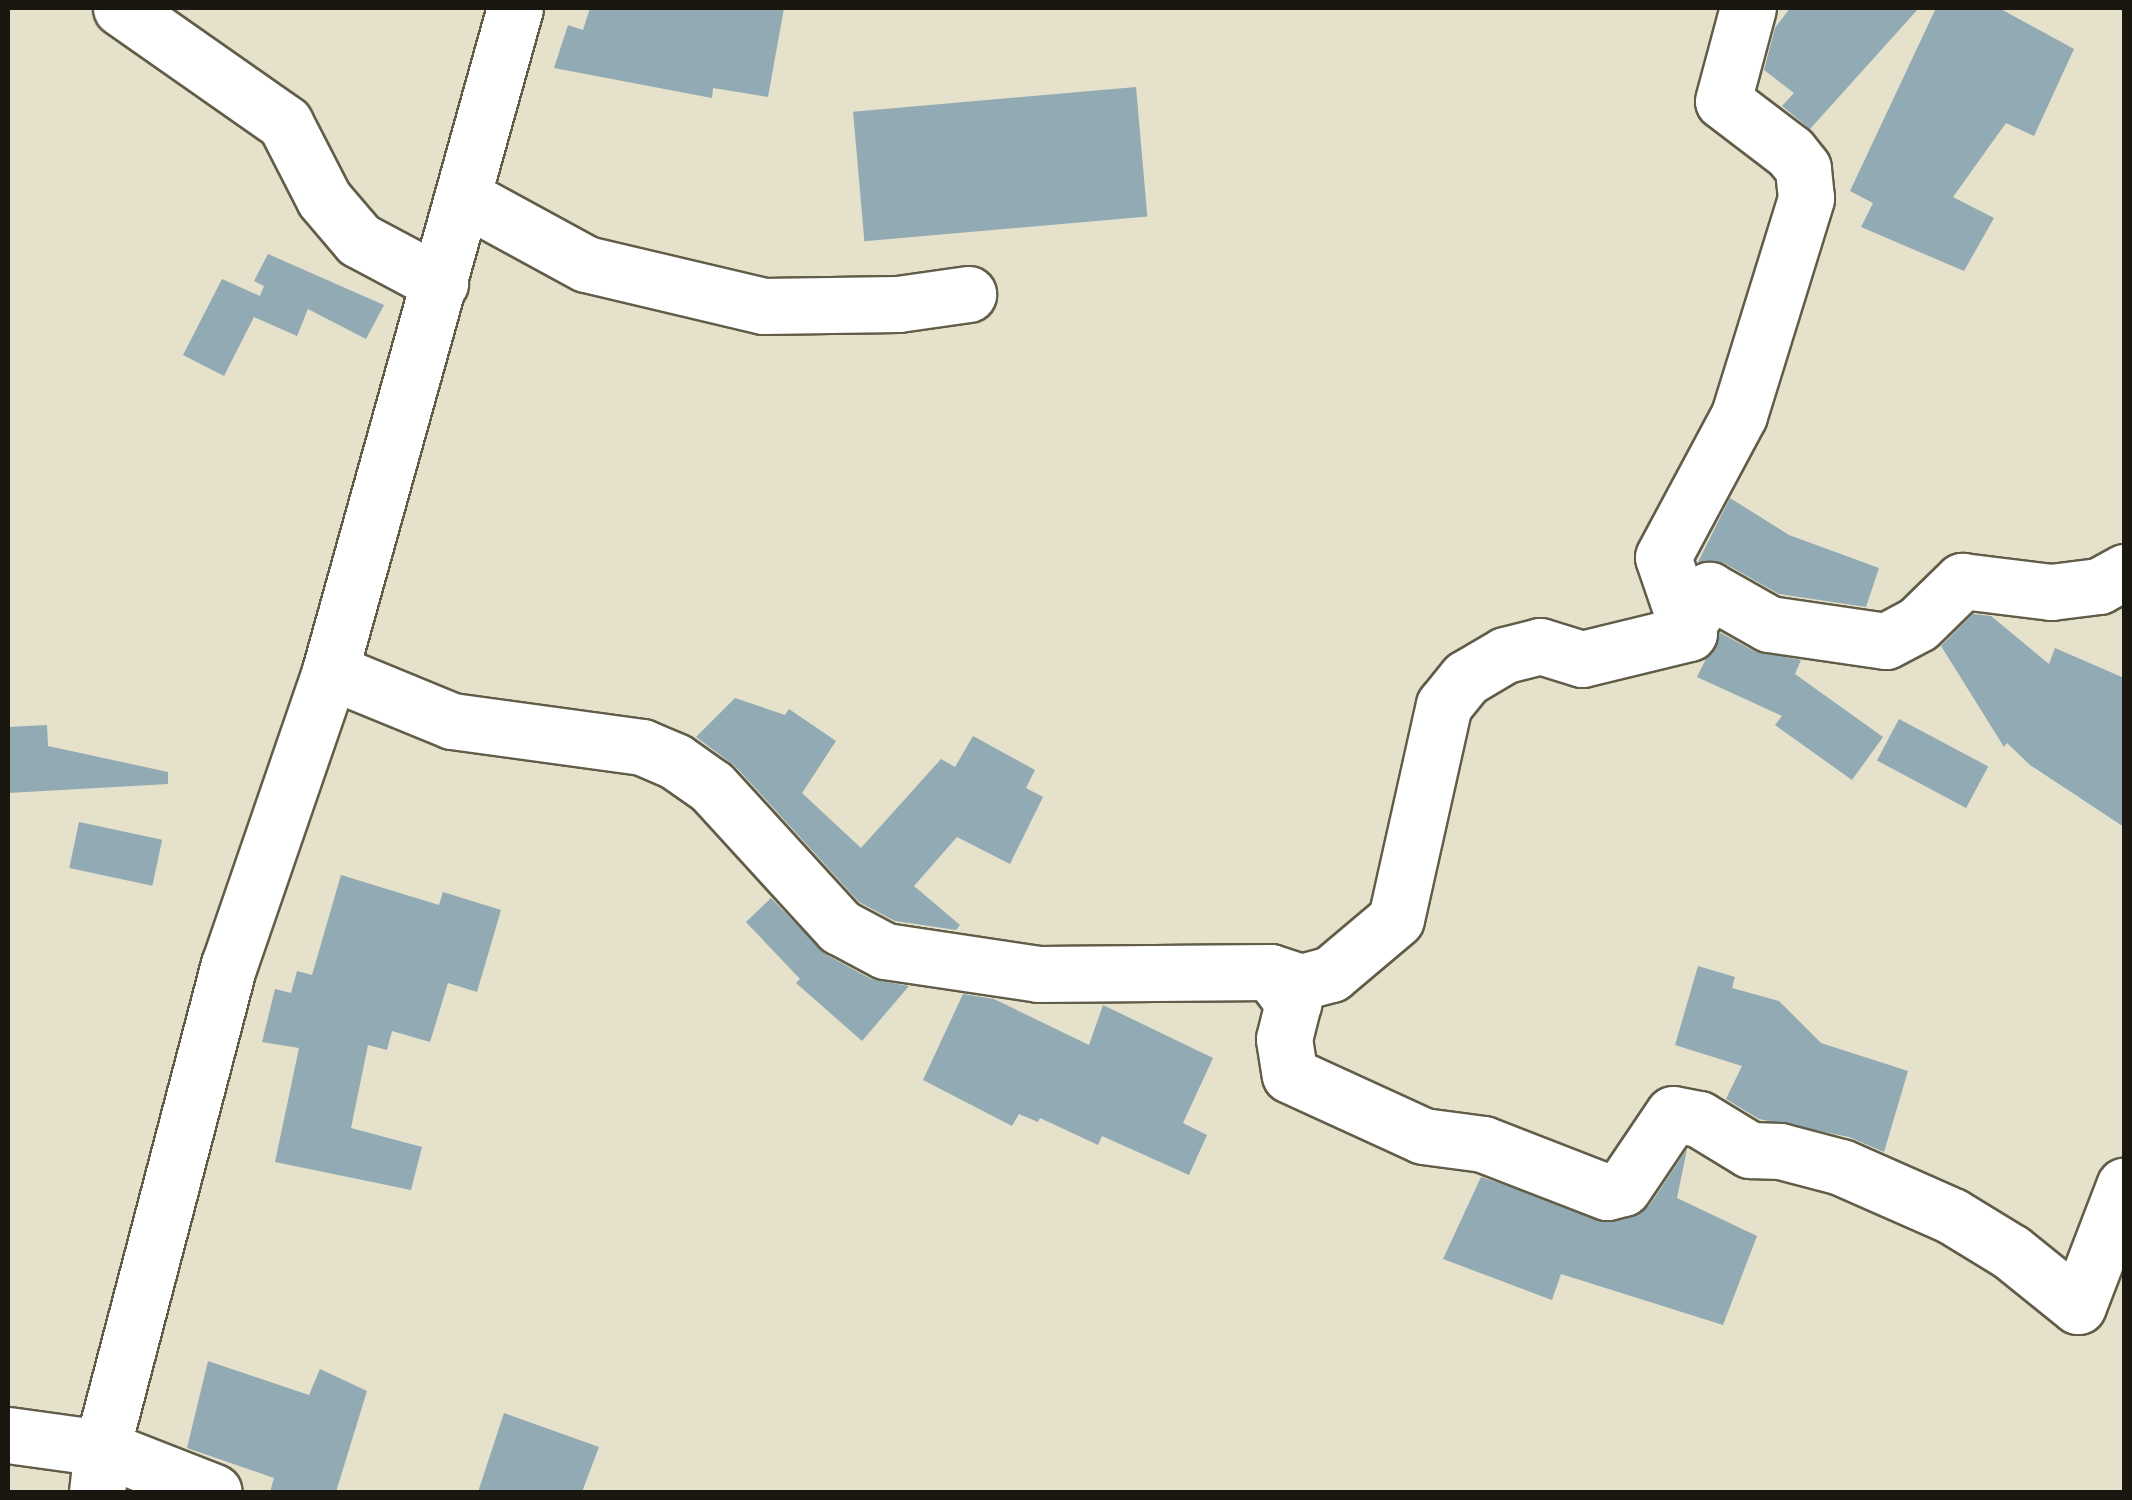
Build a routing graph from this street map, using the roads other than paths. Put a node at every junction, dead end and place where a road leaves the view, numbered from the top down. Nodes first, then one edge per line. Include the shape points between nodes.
1 (120, 8) edge
2 (515, 8) edge
3 (1748, 8) edge
4 (463, 197) junction
5 (440, 283) junction
6 (968, 294) dead end
7 (2124, 572) edge
8 (1686, 613) junction
9 (330, 671) junction
10 (1270, 972) junction
11 (2124, 1186) edge
12 (8, 1435) edge
13 (99, 1470) edge
14 (214, 1492) edge

1 - 5 street via 285,123 324,199 359,240
2 - 4 street
3 - 8 street via 1723,101 1790,152 1803,168 1806,198 1739,415 1663,556
4 - 5 street
4 - 6 street via 586,264 763,306 898,304
5 - 9 street
7 - 8 street via 2100,586 2051,592 1962,581 1918,624 1886,640 1769,624 1709,590 1696,612
8 - 10 street via 1689,632 1582,659 1540,646 1505,655 1466,678 1444,705 1396,919 1332,974 1300,982
9 - 10 street via 452,721 642,746 674,761 712,786 840,926 886,951 1038,974
9 - 13 street via 229,965
10 - 11 street via 1293,1003 1284,1039 1290,1075 1423,1136 1483,1144 1606,1192 1623,1188 1674,1114 1700,1119 1750,1150 1841,1167 1952,1216 2078,1306
12 - 13 street
13 - 14 street

